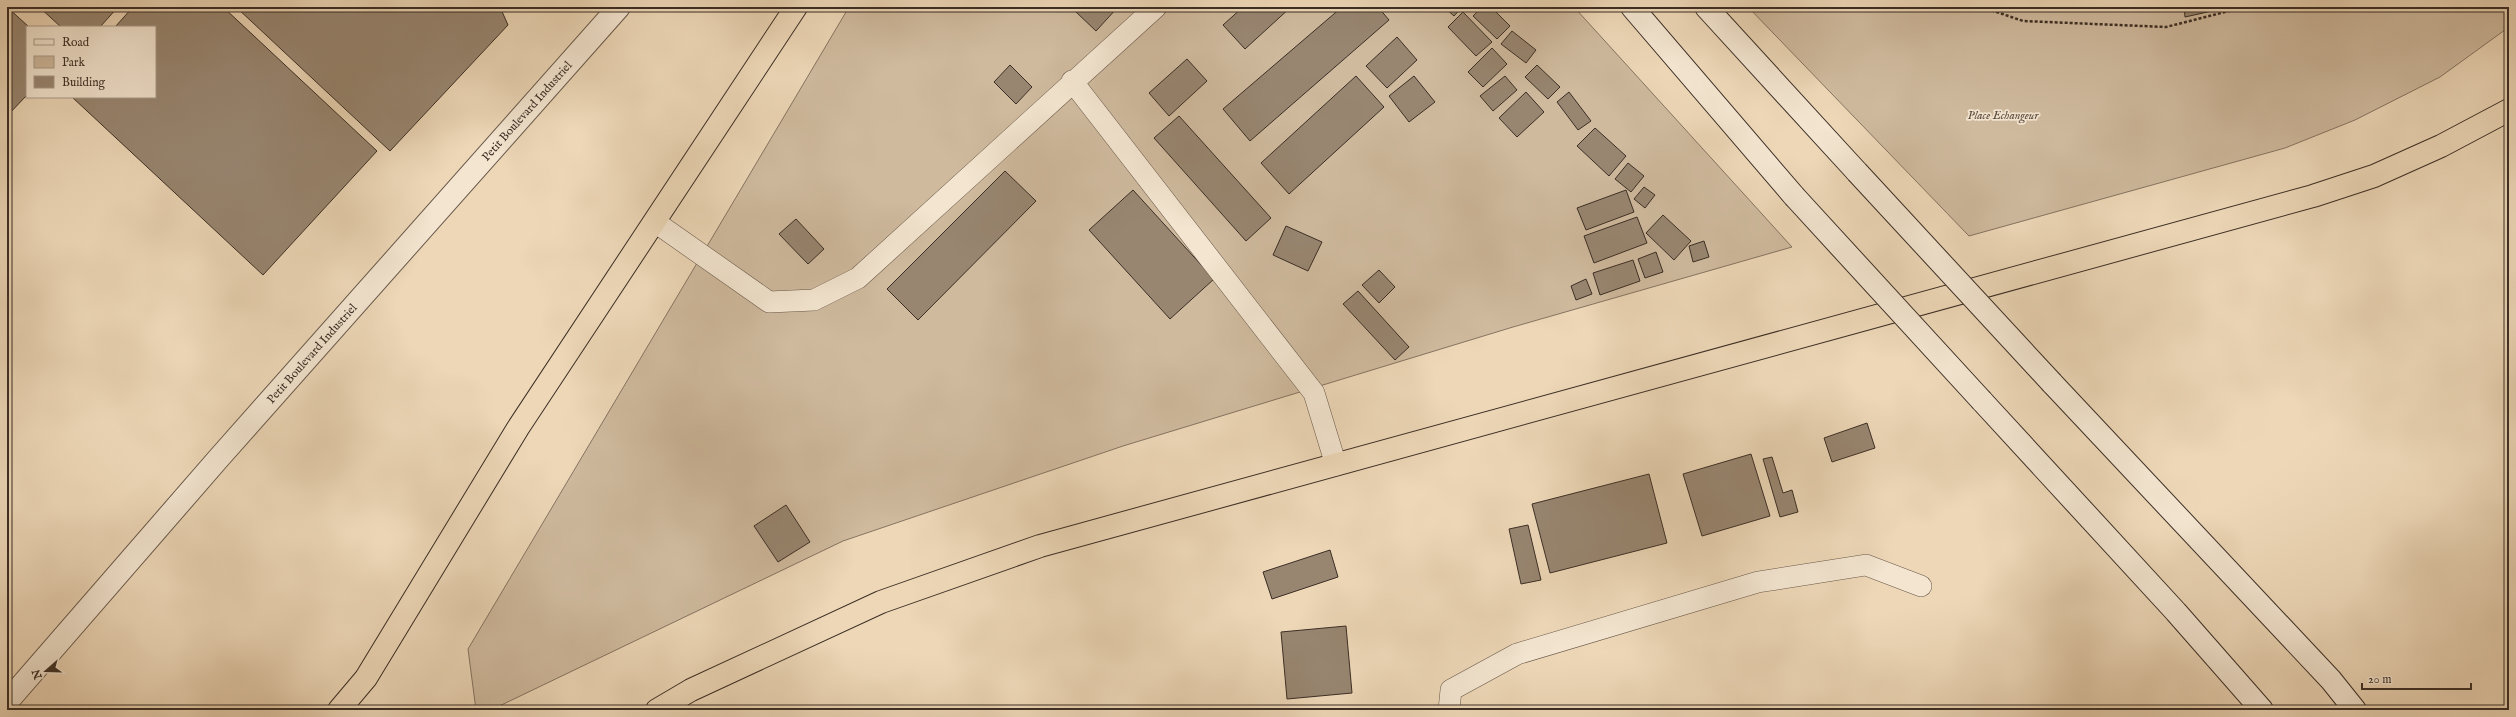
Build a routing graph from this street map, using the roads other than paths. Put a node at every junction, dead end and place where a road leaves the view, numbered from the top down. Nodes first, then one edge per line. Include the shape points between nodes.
1 (619, 7) edge
2 (796, 7) edge
3 (1156, 7) edge
4 (1632, 7) edge
5 (1706, 7) edge
6 (1072, 81) junction
7 (2509, 110) edge
8 (654, 222) junction
9 (1336, 466) junction
10 (1921, 586) dead end
11 (7, 702) edge
12 (339, 710) edge
13 (657, 710) edge
14 (1449, 710) edge
15 (2262, 710) edge
16 (2355, 710) edge

1 - 11 main road, Petit Boulevard Industriel via 218,459
2 - 8 highway
3 - 6 lane
4 - 15 main road, bridge via 1794,196 2176,612
5 - 16 main road, bridge via 2052,383 2331,680
6 - 8 lane via 858,278 814,300 769,302
6 - 9 lane via 1314,393
7 - 9 highway via 2441,146 2388,170 2313,196
8 - 12 highway via 518,428 366,678
9 - 13 highway via 1040,546 881,602 691,690
10 - 14 lane via 1866,565 1758,582 1517,654 1451,690

